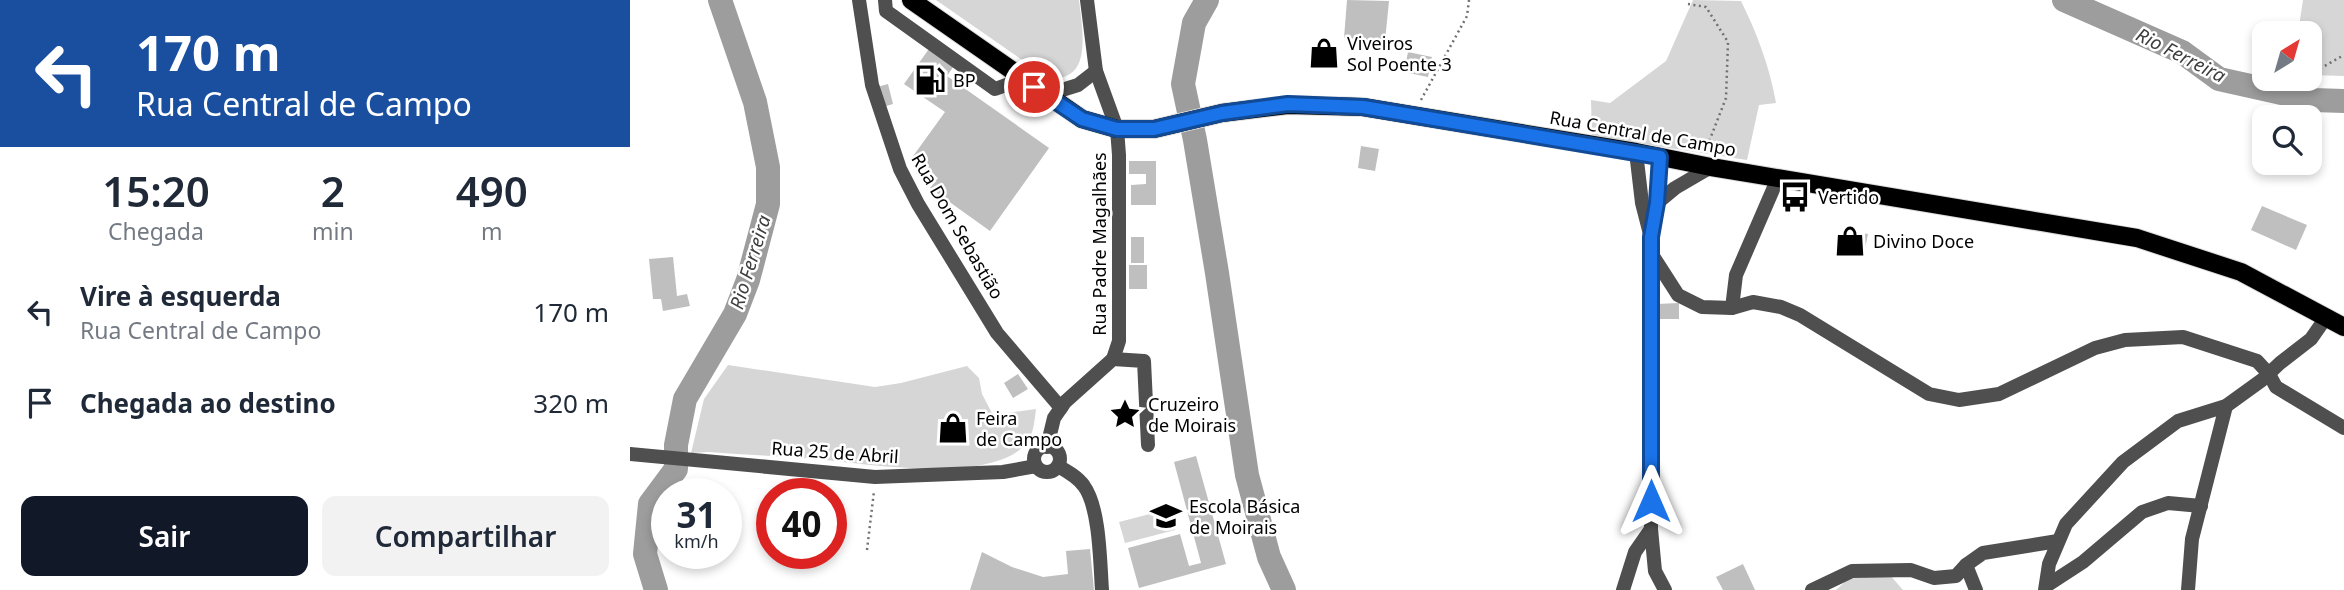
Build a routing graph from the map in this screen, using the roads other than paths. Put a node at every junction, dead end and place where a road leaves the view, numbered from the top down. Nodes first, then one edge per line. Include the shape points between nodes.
1 (859, 0) edge
2 (885, 0) edge
3 (911, 0) edge
4 (1087, 0) edge
5 (1096, 71) junction
6 (1023, 79) junction
7 (1046, 95) junction
8 (1117, 129) junction
9 (1636, 152) junction
10 (1660, 157) junction
11 (1706, 166) junction
12 (1778, 178) junction
13 (1657, 203) junction
14 (1651, 237) junction
15 (1651, 253) junction
16 (1732, 308) junction
17 (2327, 316) junction
18 (2344, 327) edge
19 (1113, 359) junction
20 (2269, 374) junction
21 (2226, 406) junction
22 (1061, 408) junction
23 (2344, 428) edge
24 (1148, 445) dead end
25 (1047, 447) junction
26 (630, 454) edge
27 (1037, 466) junction
28 (1058, 466) junction
29 (2201, 506) junction
30 (1651, 529) junction
31 (2058, 541) junction
32 (1966, 565) junction
33 (2045, 588) edge
34 (1102, 590) edge
35 (1623, 590) edge
36 (1665, 590) edge
37 (1812, 590) edge
38 (1976, 590) edge
39 (2188, 590) edge

1 - 22 street, Rua Dom Sebastião via 872,85 900,169 997,333
2 - 6 street via 886,10 995,89
3 - 6 main road, Rua Central de Campo
4 - 5 street, Rua Padre Magalhães
5 - 7 street via 1078,85
5 - 8 street, Rua Padre Magalhães
6 - 7 main road, Rua Central de Campo
7 - 8 main road, Rua Central de Campo via 1082,119
8 - 9 main road, Rua Central de Campo via 1154,129 1288,104 1363,107
8 - 19 street, Rua Padre Magalhães via 1119,341
9 - 10 main road, Rua Central de Campo
9 - 14 street
10 - 11 main road, Rua Central de Campo
10 - 13 street
11 - 12 main road, Rua Central de Campo
11 - 13 street
12 - 16 street via 1736,275
12 - 17 main road, Rua Central de Campo via 2137,238 2241,272
13 - 14 street
14 - 15 street
15 - 16 street via 1678,295 1702,307
15 - 30 street
16 - 20 street via 1753,302 1781,307 1929,394 1959,400 1999,394 2095,348 2125,340 2183,337 2257,361
17 - 18 main road, Rua Central de Campo
17 - 20 street via 2311,339
19 - 22 street
19 - 24 street via 1144,361
20 - 21 street
20 - 23 street via 2276,387
21 - 29 street
21 - 31 street via 2178,421 2123,462 2066,524
22 - 25 street
25 - 27 street via 1035,455
25 - 28 street via 1057,452
26 - 27 street, Rua 25 de Abril via 875,477 1003,472
27 - 28 street via 1047,472
28 - 34 street via 1084,485 1093,504
29 - 33 street via 2168,503 2142,512
29 - 39 street via 2192,539
30 - 35 street via 1635,552
30 - 36 street via 1655,571
31 - 32 street via 1983,553
31 - 33 street
32 - 37 street via 1956,576 1934,578 1911,570 1852,571
32 - 38 street

